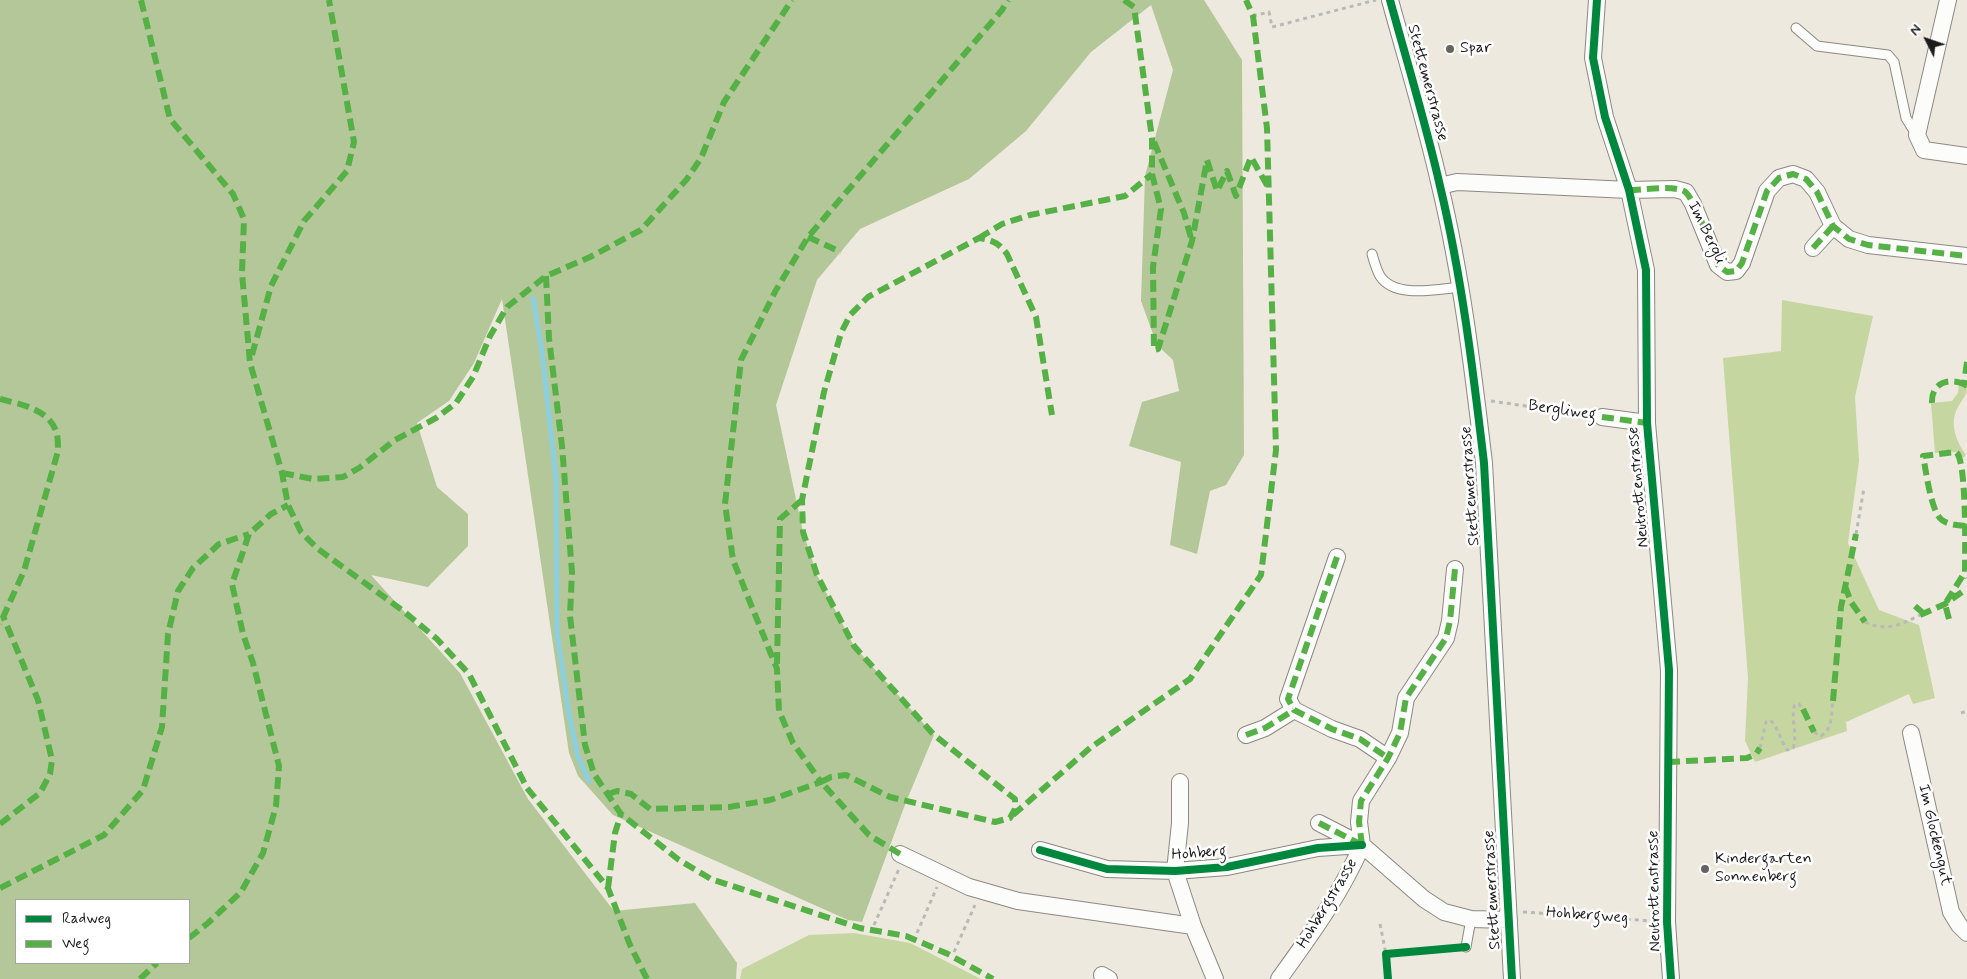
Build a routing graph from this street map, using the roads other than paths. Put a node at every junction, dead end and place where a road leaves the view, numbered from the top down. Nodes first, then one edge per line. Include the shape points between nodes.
1 (1390, 0) edge
2 (1597, 0) edge
3 (1948, 0) edge
4 (1796, 28) dead end
5 (1917, 135) junction
6 (1967, 156) edge
7 (1440, 186) junction
8 (1629, 190) junction
9 (1833, 226) junction
10 (1813, 248) dead end
11 (1372, 254) dead end
12 (1967, 256) edge
13 (1461, 287) junction
14 (1602, 417) road end
15 (1647, 423) junction
16 (1337, 557) dead end
17 (1455, 570) dead end
18 (1294, 710) junction
19 (1911, 733) dead end
20 (1246, 736) dead end
21 (1388, 758) junction
22 (1180, 782) dead end
23 (1319, 823) dead end
24 (1362, 845) junction
25 (1040, 850) dead end
26 (901, 858) road end
27 (1175, 871) junction
28 (1471, 919) junction
29 (1508, 920) junction
30 (1193, 926) junction
31 (1967, 933) edge
32 (1466, 947) dead end
33 (1215, 979) edge
34 (1279, 979) edge
35 (1512, 979) edge
36 (1671, 979) edge

1 - 7 street, Stettemerstrasse
2 - 8 street, Neutrottenstrasse via 1593,58 1605,117
3 - 5 street
4 - 5 lane via 1817,46 1888,54 1894,62 1906,118
5 - 6 street via 1924,150
7 - 8 street, Im Bergli via 1457,182
7 - 13 street, Stettemerstrasse
8 - 9 street, Im Bergli via 1675,189 1686,192 1694,204 1718,266 1727,272 1736,271 1742,263 1767,190 1779,178 1793,174 1806,179 1817,192
8 - 15 street, Neutrottenstrasse via 1646,270
9 - 10 street
9 - 12 street, Im Bergli via 1849,239 1868,245
11 - 13 lane via 1380,275 1396,289
13 - 29 street, Stettemerstrasse via 1478,399 1485,473
14 - 15 street, Bergliweg
15 - 36 street, Neutrottenstrasse via 1669,670 1667,922
16 - 18 street via 1288,699
17 - 21 street via 1446,638 1406,698 1400,732
18 - 20 street
18 - 21 street via 1360,739
19 - 31 street, Im Glockengut via 1951,912
21 - 24 street via 1361,801
22 - 27 street, Hohberg
23 - 24 street
24 - 27 street, Hohberg via 1318,848 1227,867
24 - 28 street, Hohbergstrasse via 1424,899 1444,912
24 - 34 street, Hohbergstrasse via 1324,916
25 - 27 street, Hohberg via 1107,870
26 - 30 street via 969,887 1018,902
27 - 30 street, Hohberg
28 - 29 street, Hohbergstrasse
28 - 32 lane
29 - 35 street, Stettemerstrasse
30 - 33 street, Hohberg

